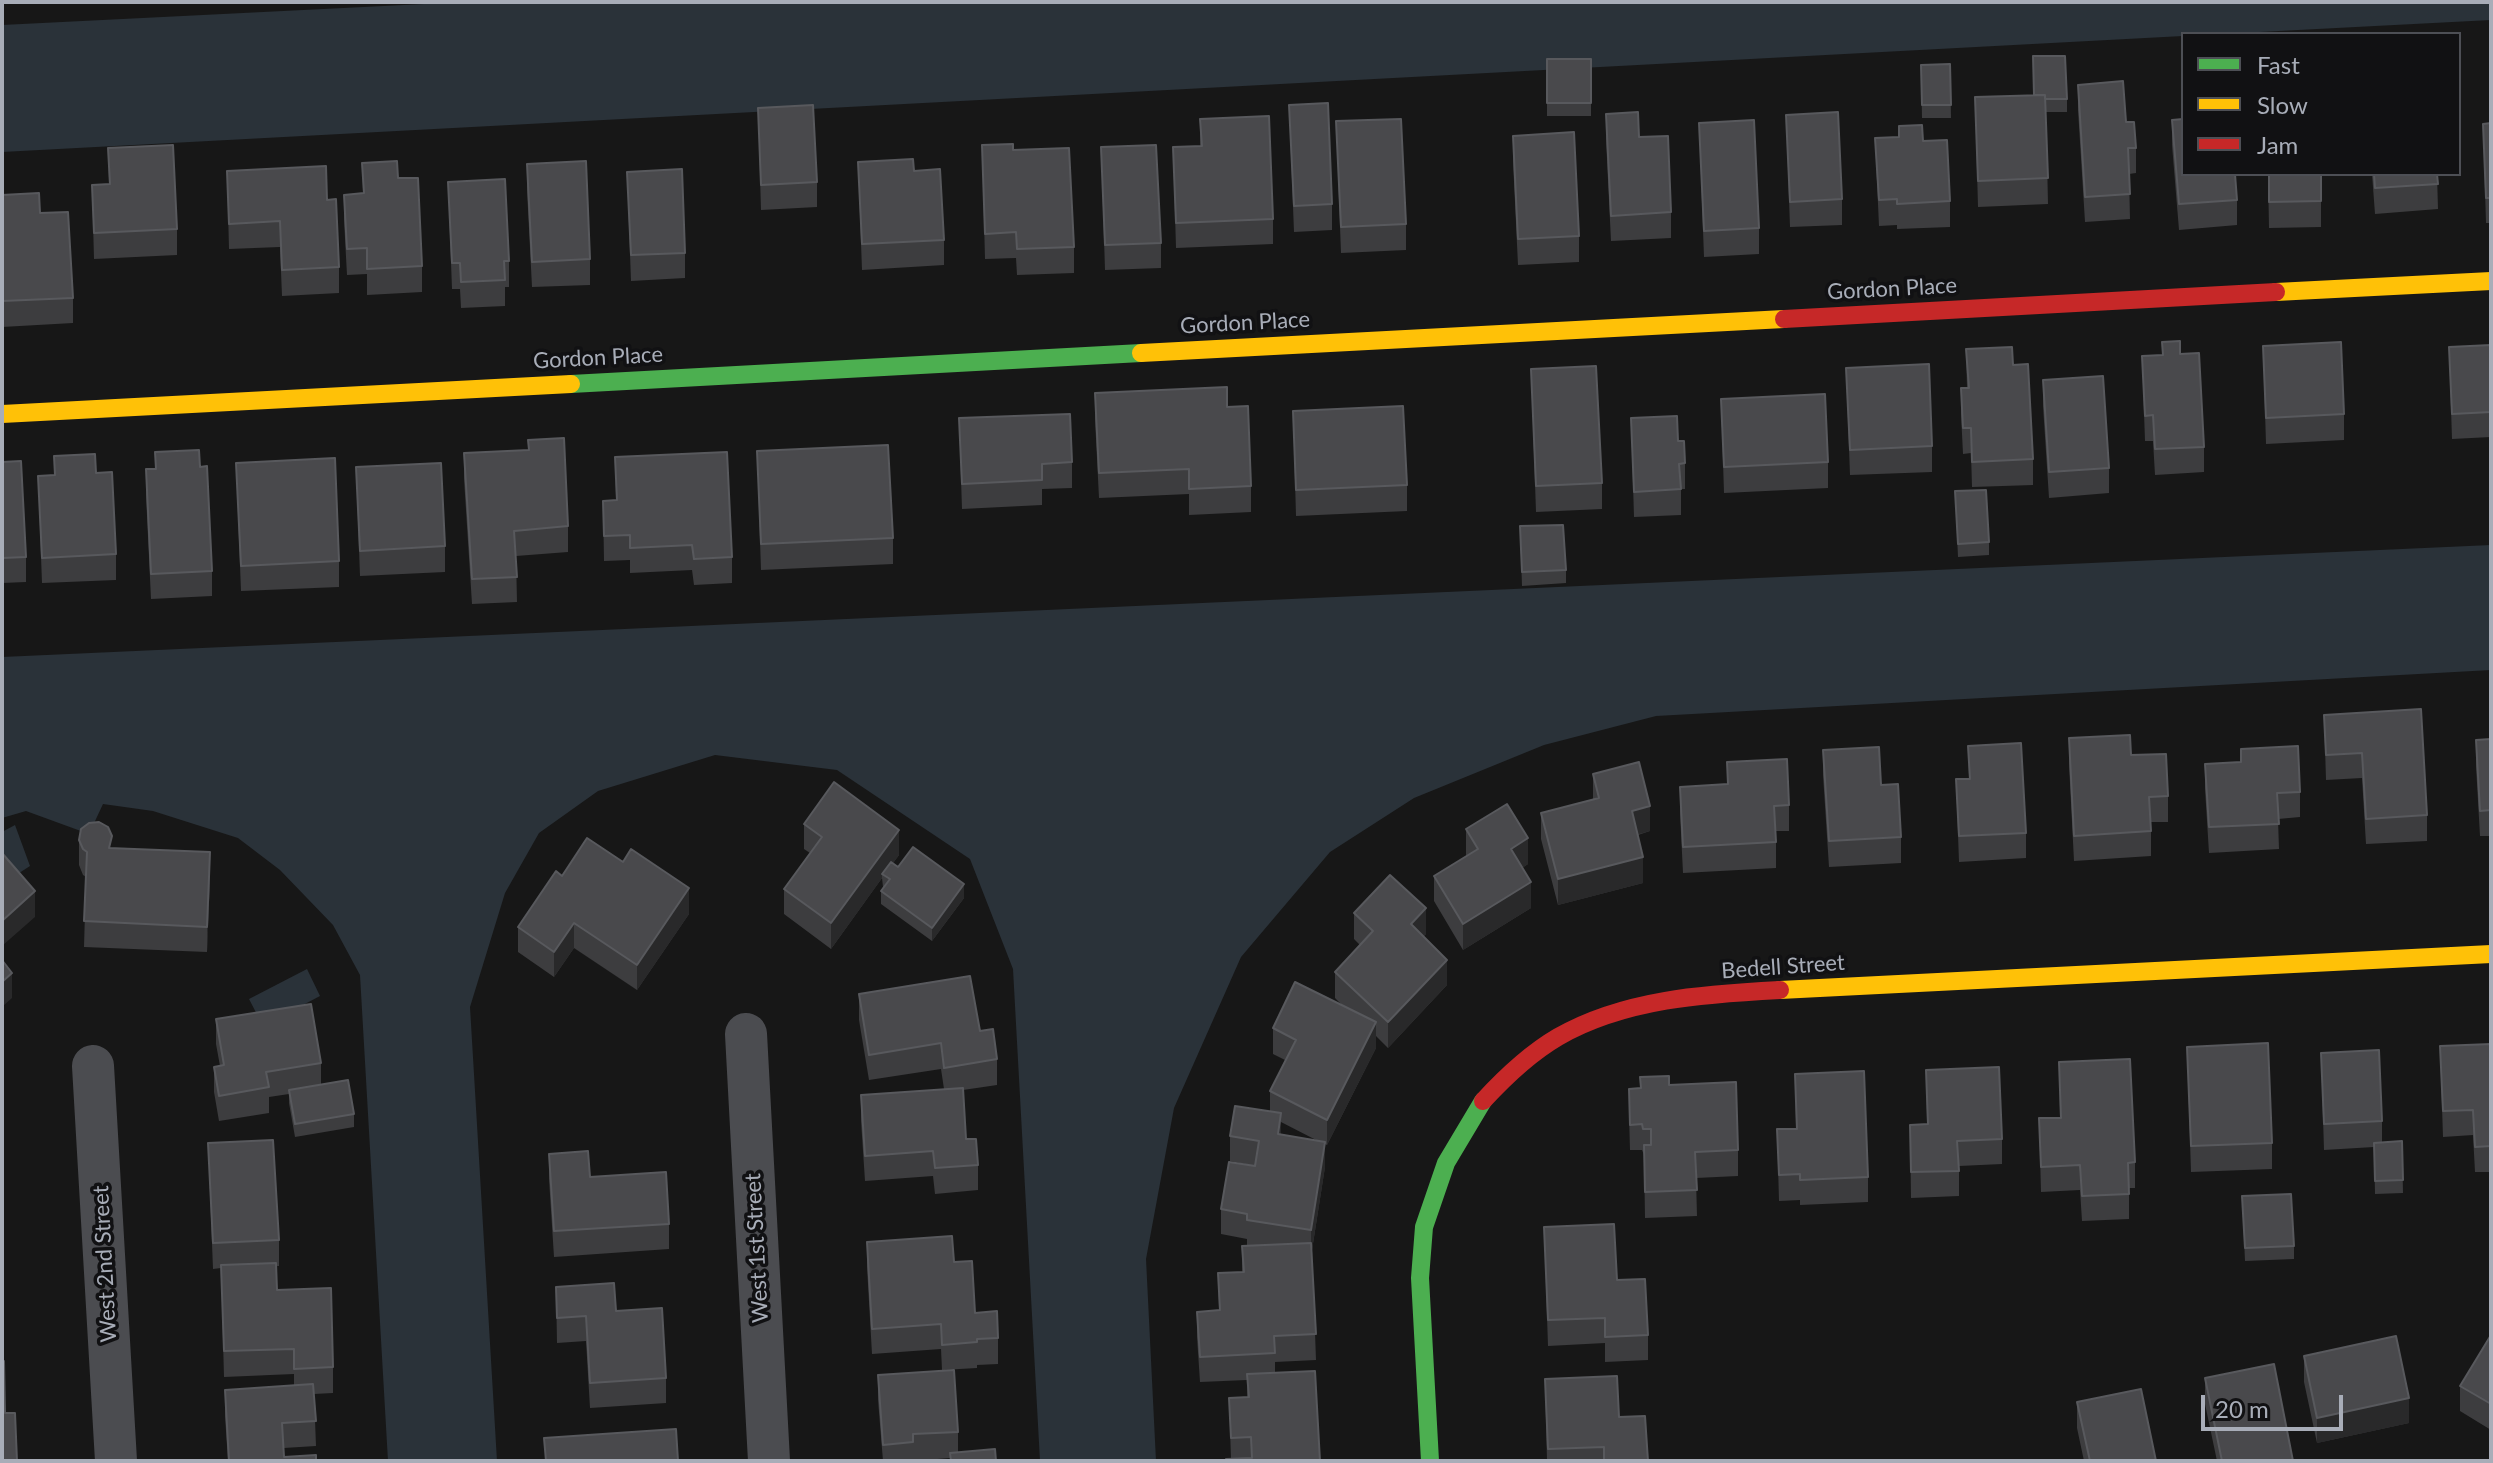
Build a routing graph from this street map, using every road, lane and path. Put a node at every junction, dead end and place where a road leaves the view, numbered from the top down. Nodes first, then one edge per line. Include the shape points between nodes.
1 (2491, 281) edge
2 (2, 414) edge
3 (2491, 954) edge
4 (746, 1034) dead end
5 (93, 1066) dead end
6 (116, 1461) edge
7 (769, 1461) edge
8 (1430, 1461) edge

1 - 2 street, Gordon Place
3 - 8 street, Bedell Street via 1743,992 1657,1002 1558,1037 1511,1071 1480,1105 1446,1163 1424,1227 1420,1278
4 - 7 street, West 1st Street
5 - 6 street, West 2nd Street

